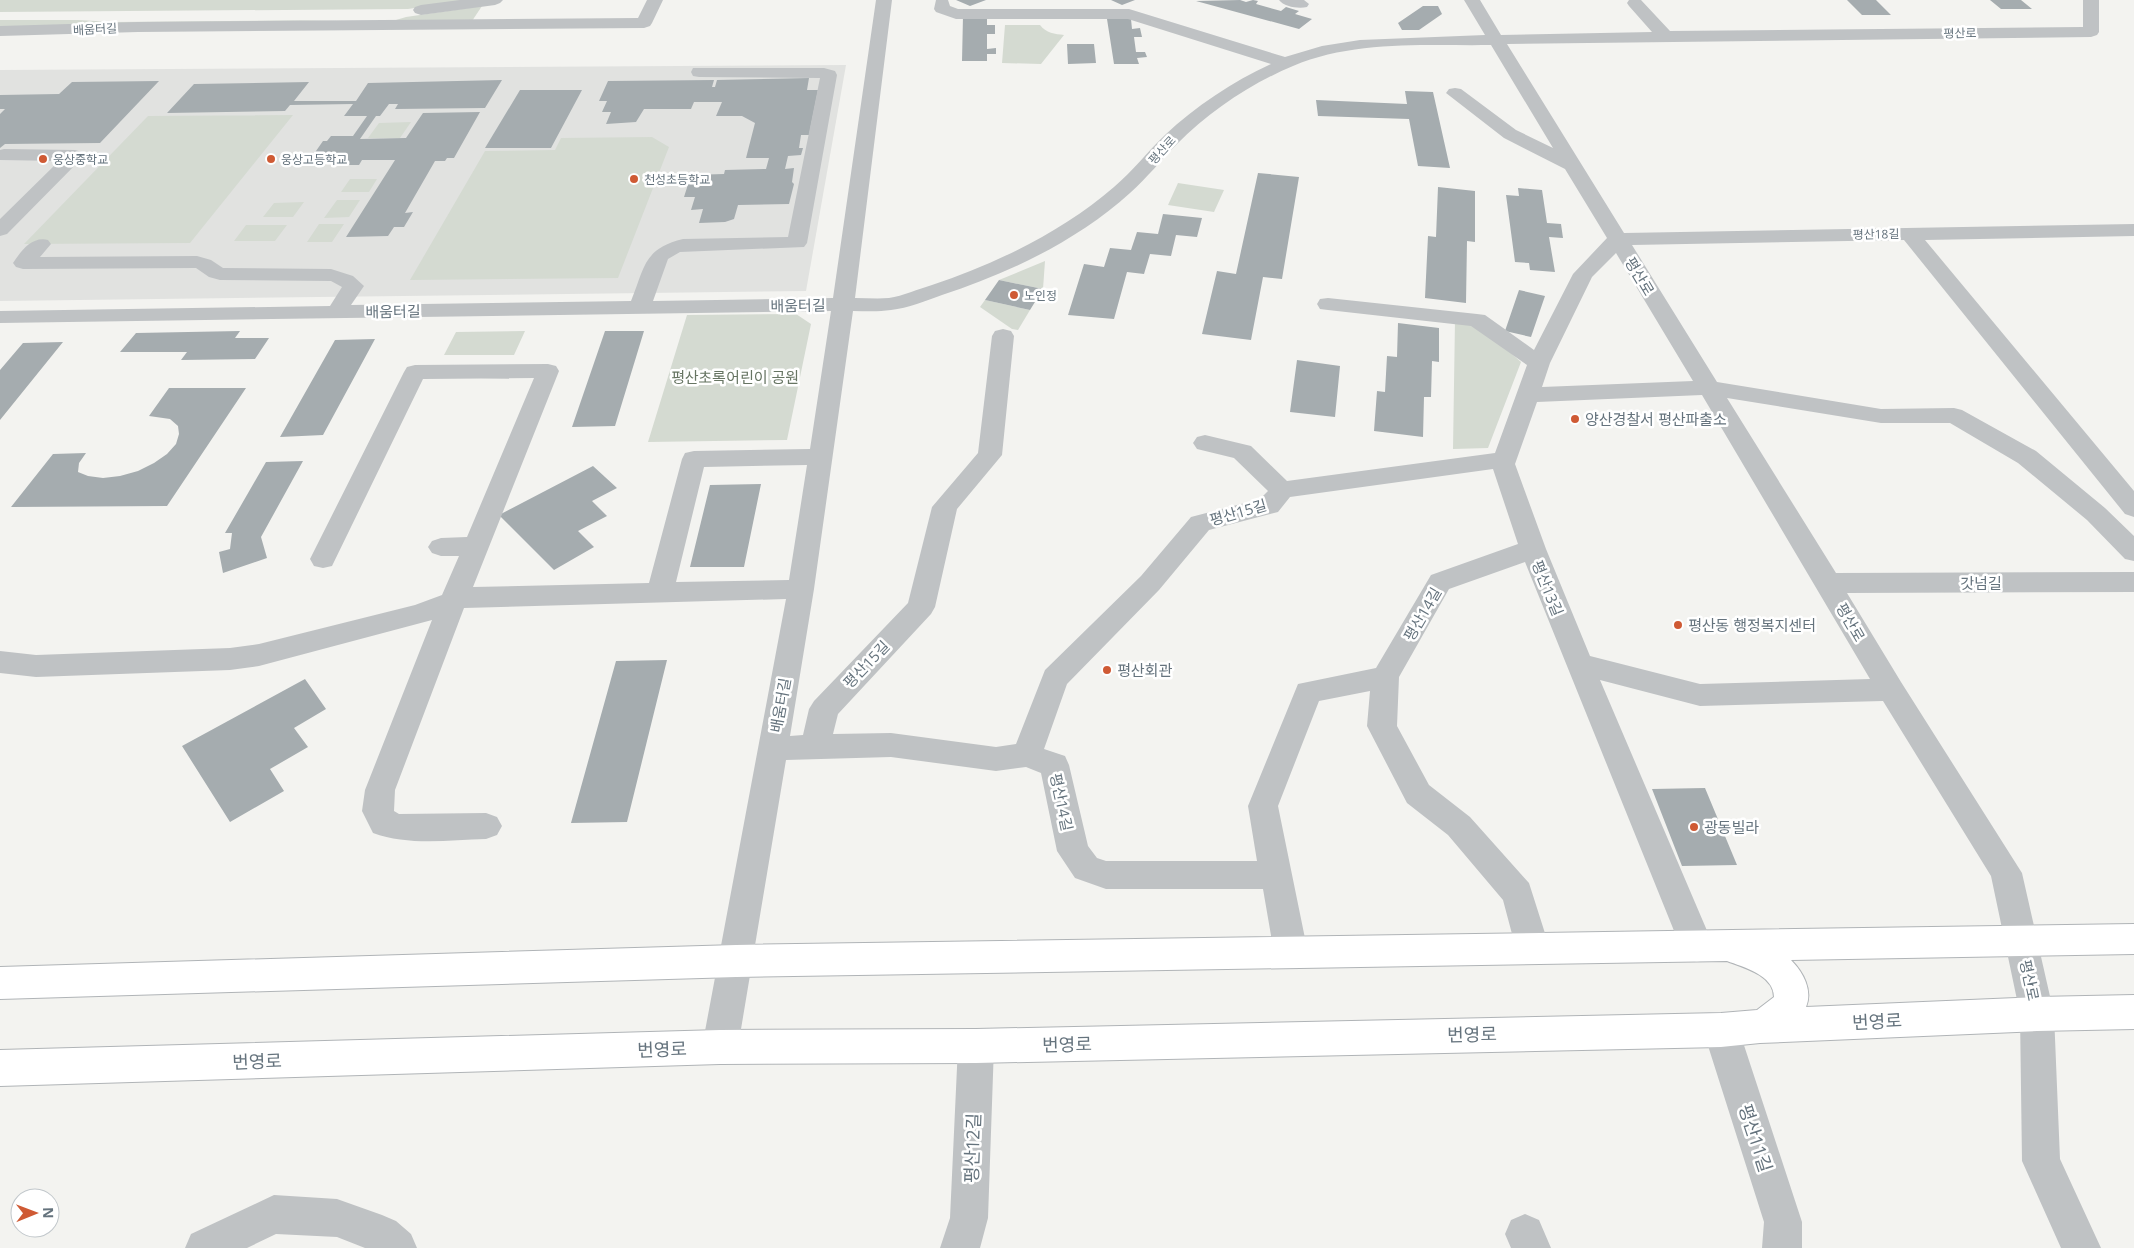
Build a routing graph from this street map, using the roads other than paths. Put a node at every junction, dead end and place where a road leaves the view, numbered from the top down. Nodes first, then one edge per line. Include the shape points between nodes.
1 (496, 0) edge
2 (655, 0) edge
3 (884, 0) edge
4 (1472, 0) edge
5 (2091, 0) edge
6 (942, 3) dead end
7 (1635, 3) dead end
8 (1077, 7) edge
9 (0, 17) edge
10 (373, 21) junction
11 (0, 32) edge
12 (1665, 36) junction
13 (1496, 40) junction
14 (1286, 63) junction
15 (699, 72) dead end
16 (1455, 93) dead end
17 (4, 155) dead end
18 (1573, 165) junction
19 (3, 225) edge
20 (2134, 230) edge
21 (1910, 234) junction
22 (1618, 239) junction
23 (40, 244) dead end
24 (843, 304) junction
25 (1328, 304) dead end
26 (640, 307) junction
27 (337, 311) junction
28 (0, 317) edge
29 (1004, 336) dead end
30 (1539, 363) junction
31 (1708, 388) junction
32 (1528, 395) junction
33 (1205, 443) dead end
34 (820, 457) junction
35 (1502, 460) junction
36 (1282, 490) junction
37 (2134, 508) edge
38 (476, 546) junction
39 (441, 547) dead end
40 (1533, 549) junction
41 (2134, 552) edge
42 (323, 559) dead end
43 (2134, 582) edge
44 (1828, 584) junction
45 (801, 589) junction
46 (660, 592) junction
47 (453, 602) junction
48 (0, 662) edge
49 (1579, 664) junction
50 (1385, 677) junction
51 (1891, 690) junction
52 (815, 747) junction
53 (772, 748) junction
54 (1028, 755) junction
55 (486, 826) dead end
56 (1276, 875) junction
57 (2134, 939) edge
58 (2022, 941) junction
59 (1712, 946) junction
60 (1533, 949) junction
61 (1291, 953) junction
62 (736, 961) junction
63 (0, 983) edge
64 (2134, 1012) edge
65 (2037, 1014) junction
66 (1760, 1026) junction
67 (1721, 1030) junction
68 (976, 1046) junction
69 (720, 1047) junction
70 (0, 1068) edge
71 (205, 1248) edge
72 (397, 1248) edge
73 (960, 1248) edge
74 (1782, 1248) edge
75 (2081, 1248) edge

1 - 10 street
2 - 10 street, 배움터길 via 644,23
3 - 24 street
4 - 13 street, 평산로
5 - 12 street, 평산로 via 2092,32
6 - 8 street via 942,9 956,14
7 - 12 street
8 - 14 street via 1164,18
9 - 10 street, 배움터길
10 - 11 street, 배움터길
12 - 13 street, 평산로
13 - 14 street, 평산로 via 1379,42 1323,51
13 - 18 street, 평산로
14 - 24 street, 평산로 via 1204,111 1116,195 1036,248 944,288 910,299 891,304
15 - 26 street via 824,72 829,75 797,243 674,247 659,257
16 - 18 street via 1510,134
17 - 19 street via 75,156
18 - 22 street, 평산로
20 - 21 street, 평산18길
21 - 22 street, 평산18길
21 - 37 street
22 - 30 street via 1583,274
22 - 31 street, 평산로
23 - 27 street via 23,263 197,262 220,274 331,275 353,286
24 - 26 street, 배움터길
24 - 34 street, 배움터길
25 - 30 street via 1477,320
26 - 27 street, 배움터길
27 - 28 street, 배움터길
29 - 52 street, 평산15길 via 990,455 945,507 921,607 824,708
30 - 32 street
31 - 32 street
31 - 41 street via 1881,416 1954,415 2027,457 2096,514
31 - 44 street, 평산로
32 - 35 street
33 - 36 street via 1242,452
34 - 45 street, 배움터길
34 - 46 street via 694,459
35 - 36 street, 평산15길
35 - 40 street, 평산13길
36 - 54 street, 평산15길 via 1269,506 1200,522 1150,583 1055,678
38 - 39 street
38 - 42 street via 548,371 415,372
38 - 47 street
40 - 49 street, 평산13길
40 - 50 street, 평산14길 via 1440,582
43 - 44 street, 갓넘길
44 - 51 street, 평산로
45 - 46 street
45 - 53 street, 배움터길
46 - 47 street via 468,597
47 - 48 street via 419,614 259,655 230,659 36,666
47 - 55 street via 380,790 378,812 384,824 399,827
49 - 51 street via 1700,695
49 - 59 street, 평산13길
50 - 56 street via 1308,692 1263,806
50 - 60 street via 1382,726 1418,794 1459,826 1517,893
51 - 58 street, 평산로 via 2006,873
52 - 53 street, 평산14길
52 - 54 street, 평산14길 via 891,745 996,759
53 - 62 street, 배움터길
54 - 56 street, 평산14길 via 1054,765 1073,851 1086,868 1106,875
56 - 61 street
57 - 58 main road
58 - 59 main road
58 - 65 street, 평산로
59 - 60 main road
59 - 66 main road via 1766,960 1789,984 1790,1006
60 - 61 main road
61 - 62 main road
62 - 63 main road
62 - 69 street, 배움터길
64 - 65 main road, 번영로
65 - 66 main road, 번영로
65 - 75 street, 평산로 via 2041,1162
66 - 67 main road, 번영로
67 - 68 main road, 번영로
67 - 74 street, 평산11길 via 1783,1222
68 - 69 main road, 번영로
68 - 73 street, 평산12길 via 969,1218
69 - 70 main road, 번영로
71 - 72 street via 274,1214 338,1218 382,1235

